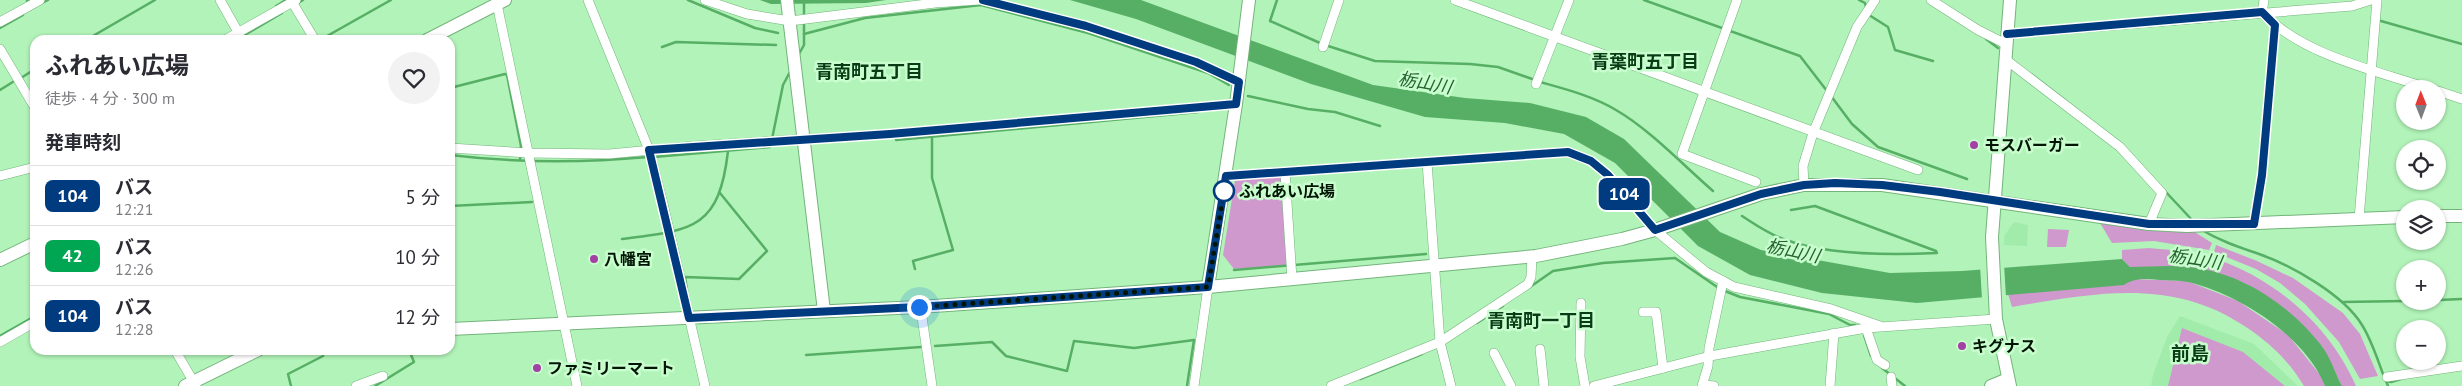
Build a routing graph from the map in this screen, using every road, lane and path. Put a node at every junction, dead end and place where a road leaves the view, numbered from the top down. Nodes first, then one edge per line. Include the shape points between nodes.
1 (40, 0) edge
2 (220, 0) edge
3 (588, 0) edge
4 (704, 0) edge
5 (787, 0) edge
6 (979, 0) edge
7 (983, 0) edge
8 (1249, 0) edge
9 (1339, 0) edge
10 (1455, 0) edge
11 (1569, 0) edge
12 (1737, 0) edge
13 (1875, 0) edge
14 (1931, 0) edge
15 (2010, 0) edge
16 (2264, 0) edge
17 (2370, 0) edge
18 (2377, 0) edge
19 (294, 1) edge
20 (501, 2) edge
21 (2262, 12) junction
22 (793, 18) junction
23 (0, 22) edge
24 (2275, 25) junction
25 (238, 32) junction
26 (233, 35) edge
27 (312, 35) edge
28 (437, 35) edge
29 (1556, 37) junction
30 (2006, 39) junction
31 (1323, 47) dead end
32 (0, 49) edge
33 (2005, 59) junction
34 (2372, 69) junction
35 (1239, 78) junction
36 (2404, 80) edge
37 (1536, 84) dead end
38 (1704, 92) junction
39 (2446, 94) edge
40 (2462, 99) edge
41 (30, 100) edge
42 (1236, 104) junction
43 (1813, 132) junction
44 (804, 139) junction
45 (455, 148) edge
46 (649, 150) junction
47 (528, 153) junction
48 (1427, 162) junction
49 (30, 168) edge
50 (1918, 170) dead end
51 (1285, 172) junction
52 (0, 176) edge
53 (1226, 176) junction
54 (1756, 182) dead end
55 (1804, 185) junction
56 (1994, 202) junction
57 (2446, 216) edge
58 (2462, 216) edge
59 (2396, 217) edge
60 (2359, 219) junction
61 (2149, 224) junction
62 (2254, 224) junction
63 (1655, 230) junction
64 (30, 245) edge
65 (1532, 257) junction
66 (0, 260) edge
67 (1436, 264) junction
68 (1292, 279) junction
69 (1723, 281) junction
70 (1208, 287) junction
71 (1581, 303) dead end
72 (919, 307) junction
73 (824, 311) junction
74 (1642, 312) dead end
75 (1996, 313) junction
76 (689, 318) junction
77 (564, 323) junction
78 (30, 325) edge
79 (1880, 326) junction
80 (1866, 328) junction
81 (455, 329) edge
82 (1834, 333) junction
83 (0, 342) edge
84 (1440, 342) junction
85 (1540, 350) dead end
86 (1494, 353) dead end
87 (177, 355) edge
88 (248, 355) edge
89 (1710, 356) junction
90 (1884, 365) dead end
91 (2462, 366) edge
92 (1663, 368) junction
93 (383, 376) dead end
94 (2387, 377) dead end
95 (2009, 383) edge
96 (191, 384) edge
97 (1703, 385) edge
98 (357, 386) edge
99 (577, 386) edge
100 (705, 386) edge
101 (932, 386) edge
102 (1194, 386) edge
103 (1331, 386) edge
104 (1451, 386) edge
105 (1511, 386) edge
106 (1544, 386) edge
107 (1585, 386) edge
108 (1594, 386) edge
109 (1714, 386) edge
110 (1830, 386) edge
111 (1991, 386) edge

1 - 23 street
2 - 25 street
3 - 46 street
4 - 22 street via 747,14
5 - 22 street
6 - 22 street via 935,2 810,20
7 - 35 street via 1086,26
8 - 35 street
9 - 31 street
10 - 29 street
11 - 29 street
12 - 38 street
13 - 43 street via 1857,28
14 - 30 street via 1978,30
15 - 30 street
16 - 21 street
17 - 21 street via 2352,6
18 - 34 street
19 - 25 street
19 - 27 street
20 - 28 street
20 - 47 street
21 - 24 street
21 - 30 street
22 - 44 street via 793,51
24 - 34 street via 2307,47
24 - 62 street via 2262,175
25 - 26 street
29 - 37 street
29 - 38 street
30 - 33 street
32 - 41 street
33 - 56 street
33 - 61 street via 2120,147 2162,193
34 - 36 street
34 - 60 street
35 - 42 street
38 - 43 street
38 - 54 street via 1682,154
39 - 40 street
42 - 44 street
42 - 53 street
43 - 50 street
43 - 55 street via 1803,166
44 - 46 street
44 - 73 street
45 - 47 street
46 - 47 street via 609,154
46 - 76 street
47 - 77 street
48 - 51 street
48 - 63 street via 1568,152 1591,161 1608,175
48 - 67 street
49 - 52 street
51 - 53 street
51 - 68 street
53 - 70 street
55 - 56 street via 1882,185
55 - 63 street via 1761,194
56 - 61 street
56 - 75 street via 1992,256
57 - 58 street
59 - 60 street
60 - 62 street
61 - 62 street
63 - 65 street
63 - 69 street via 1706,272
64 - 66 street
65 - 67 street
65 - 84 street via 1528,284
67 - 68 street
67 - 84 street
68 - 70 street
69 - 79 street via 1734,287 1831,309
69 - 89 street
70 - 72 street
70 - 102 street
71 - 107 street via 1580,358
72 - 73 street
72 - 101 street
73 - 76 street
74 - 92 street via 1656,312
75 - 79 street via 1944,324
75 - 95 street
76 - 77 street
76 - 100 street
77 - 81 street
77 - 99 street
78 - 83 street
79 - 80 street
80 - 82 street
80 - 90 street via 1877,360
82 - 89 street
82 - 110 street
84 - 103 street
84 - 104 street
85 - 106 street
86 - 105 street
87 - 96 street
88 - 96 street
89 - 92 street
89 - 97 street
91 - 94 street
92 - 108 street
93 - 98 street
95 - 111 street
97 - 109 street

